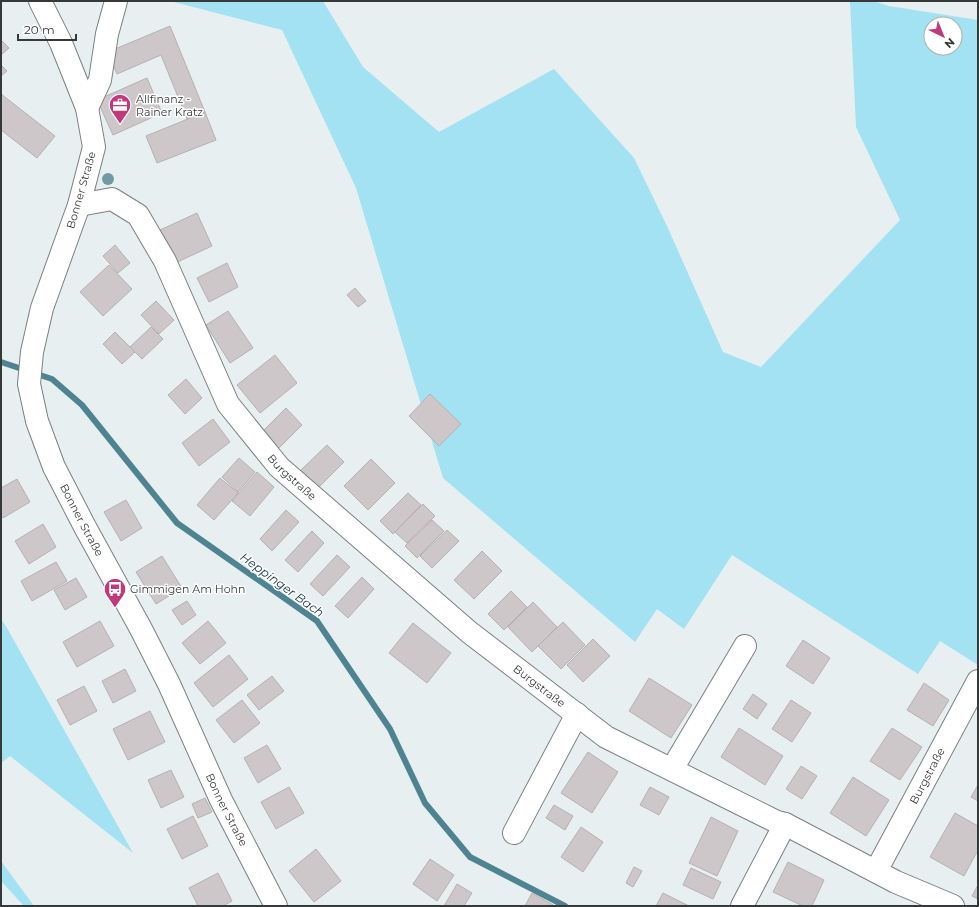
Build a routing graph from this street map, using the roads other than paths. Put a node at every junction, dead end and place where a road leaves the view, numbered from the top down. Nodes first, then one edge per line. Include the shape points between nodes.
1 (40, 1) edge
2 (116, 1) edge
3 (86, 108) junction
4 (79, 205) junction
5 (745, 646) dead end
6 (978, 681) edge
7 (577, 714) junction
8 (672, 769) junction
9 (785, 824) junction
10 (514, 833) dead end
11 (876, 872) junction
12 (276, 906) edge
13 (742, 906) edge
14 (953, 906) edge

1 - 3 street via 61,43
2 - 3 street via 107,34 100,80
3 - 4 street, Bonner Straße via 94,147
4 - 7 street, Burgstraße via 112,199 138,215 164,261 228,404 279,467 469,632
4 - 12 street, Bonner Straße via 42,308 32,352 29,384 37,422 54,467 169,684 221,800
5 - 8 street
6 - 11 street, Burgstraße
7 - 8 street, Burgstraße via 606,737
7 - 10 street, Burgstraße
8 - 9 street, Burgstraße
9 - 11 street, Burgstraße
9 - 13 street
11 - 14 street, Burgstraße

